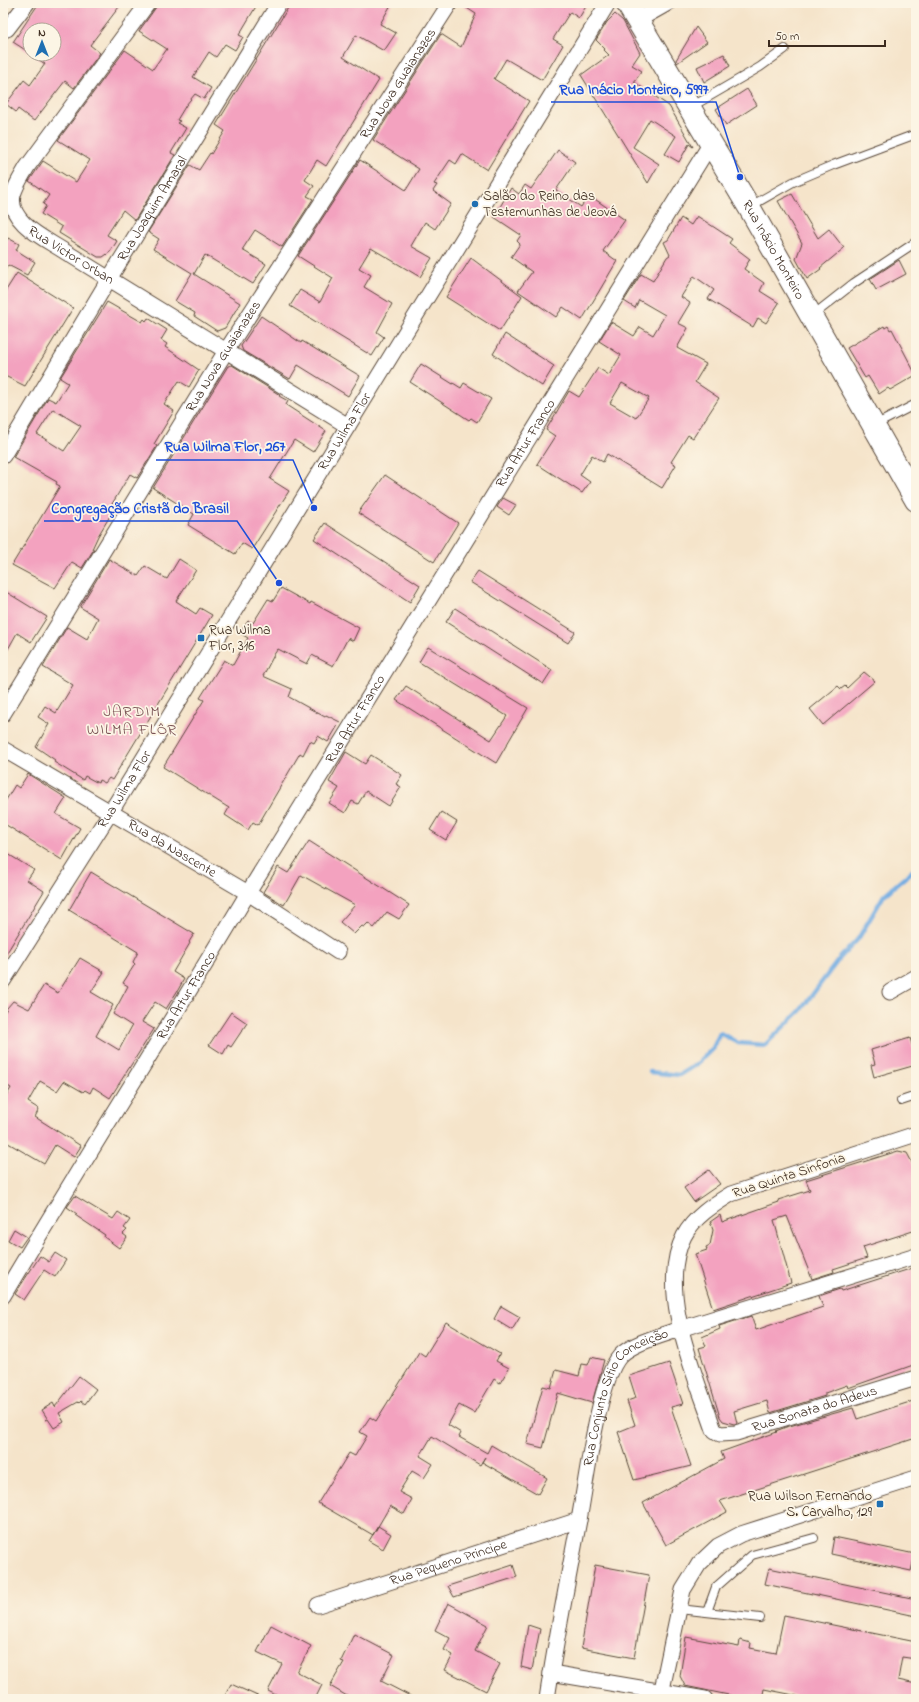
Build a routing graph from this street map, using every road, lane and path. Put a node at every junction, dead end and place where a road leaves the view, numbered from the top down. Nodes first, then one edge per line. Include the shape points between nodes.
1 (27, 3) edge
2 (148, 3) edge
3 (279, 3) edge
4 (450, 3) edge
5 (608, 3) edge
6 (668, 3) edge
7 (633, 12) edge
8 (7, 29) dead end
9 (785, 49) dead end
10 (690, 108) junction
11 (916, 134) edge
12 (711, 144) junction
13 (749, 207) junction
14 (916, 242) edge
15 (109, 279) junction
16 (812, 317) junction
17 (226, 351) junction
18 (916, 404) edge
19 (348, 426) junction
20 (874, 426) junction
21 (3, 456) edge
22 (916, 500) edge
23 (3, 714) edge
24 (3, 749) edge
25 (110, 813) junction
26 (248, 893) junction
27 (338, 952) dead end
28 (916, 977) edge
29 (3, 981) edge
30 (890, 992) dead end
31 (916, 1096) edge
32 (901, 1101) dead end
33 (915, 1137) edge
34 (916, 1256) edge
35 (3, 1296) edge
36 (680, 1329) junction
37 (916, 1378) edge
38 (714, 1430) joint
39 (916, 1478) edge
40 (579, 1520) junction
41 (814, 1538) dead end
42 (318, 1605) dead end
43 (679, 1609) junction
44 (707, 1612) junction
45 (760, 1618) dead end
46 (551, 1673) junction
47 (661, 1695) edge
48 (547, 1699) edge
49 (705, 1699) edge

1 - 8 street
2 - 15 street, Rua Victor Orban via 27,167 15,187 13,196 14,211 20,220
3 - 15 street, Rua Joaquim Amaral
4 - 17 street, Rua Nova Guaianazes
5 - 19 street, Rua Wilma Flor
6 - 7 street
7 - 10 street, Rua Inácio Monteiro
9 - 10 lane via 760,67
10 - 12 street, Rua Inácio Monteiro
11 - 13 lane via 833,164 793,182
12 - 13 street, Rua Inácio Monteiro
12 - 26 street, Rua Artur Franco
13 - 16 street, Rua Inácio Monteiro
14 - 16 lane via 854,284
15 - 17 street, Rua Victor Orban
15 - 21 street, Rua Joaquim Amaral
16 - 20 street, Rua Inácio Monteiro
17 - 19 street, Rua Victor Orban
17 - 23 street, Rua Nova Guaianazes
18 - 20 lane
19 - 25 street, Rua Wilma Flor
20 - 22 street, Rua Inácio Monteiro
24 - 25 street, Rua da Nascente
25 - 26 street, Rua da Nascente
25 - 29 street, Rua Wilma Flor
26 - 27 street, Rua da Nascente
26 - 35 street, Rua Artur Franco
28 - 30 street
31 - 32 lane
33 - 36 street, Rua Quinta Sinfonia via 731,1194 704,1211 684,1235 675,1257 674,1281
34 - 36 street, Rua Conjunto Sítio Conceição
36 - 38 street, Rua Quinta Sinfonia
36 - 40 street, Rua Conjunto Sítio Conceição via 628,1350 616,1363 606,1385
37 - 38 street, Rua Sonata do Adeus via 736,1433 720,1434
39 - 43 street via 741,1534 724,1543 699,1564 683,1590
40 - 42 street, Rua Pequeno Principe
40 - 46 street, Rua Conjunto Sítio Conceição
41 - 44 lane via 752,1555 716,1586
43 - 44 lane
43 - 47 street
44 - 45 lane
46 - 47 street
46 - 48 street, Rua Conjunto Sítio Conceição
47 - 49 street

